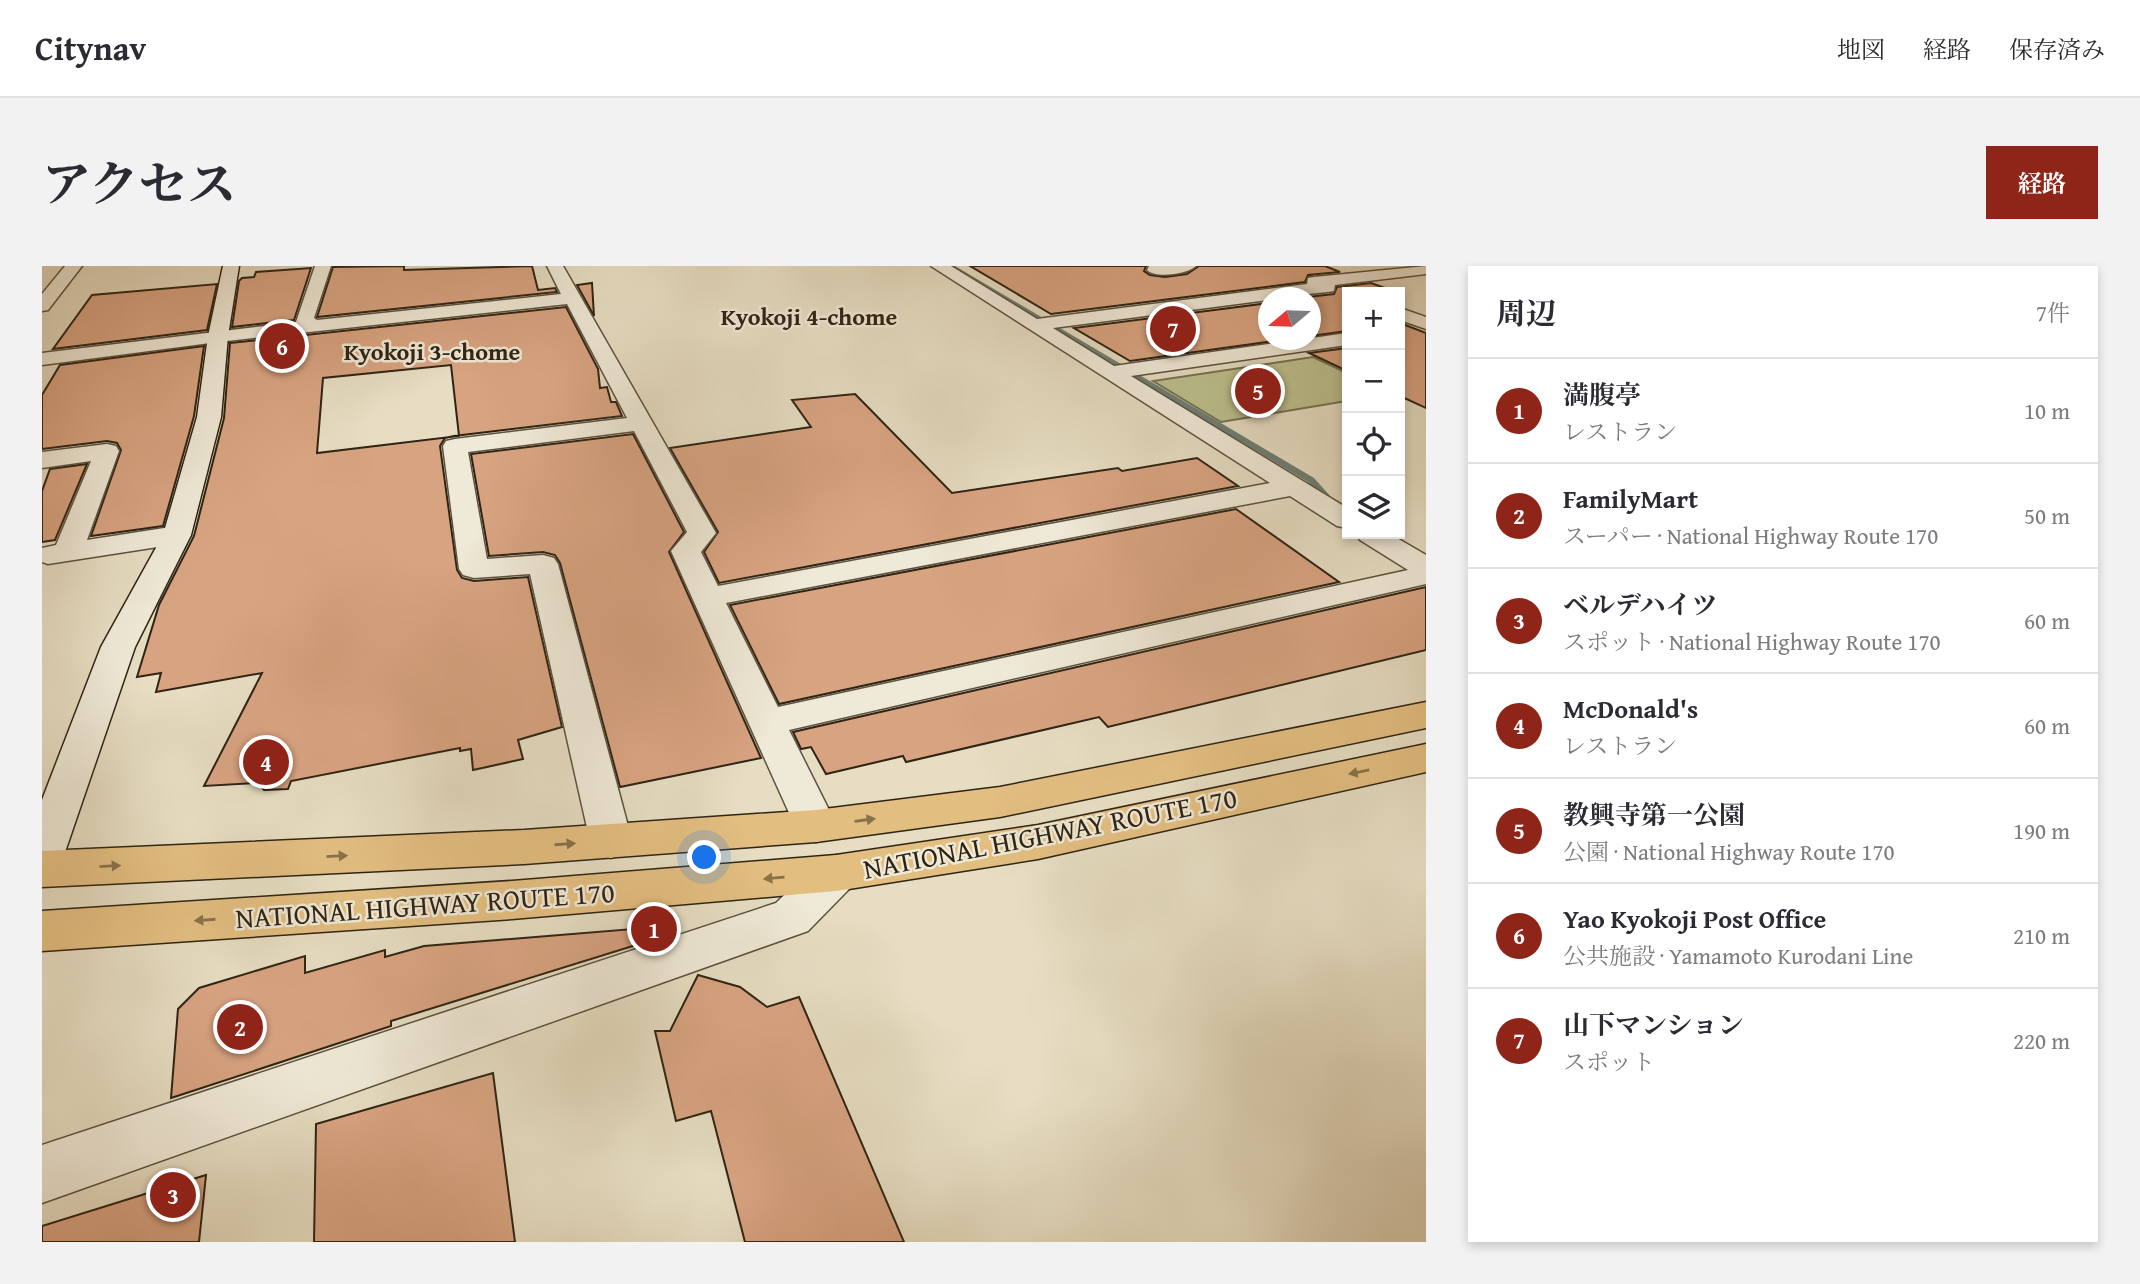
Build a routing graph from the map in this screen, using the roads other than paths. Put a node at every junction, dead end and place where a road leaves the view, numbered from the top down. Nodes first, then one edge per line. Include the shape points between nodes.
1 (74, 266) edge
2 (231, 266) edge
3 (323, 266) edge
4 (555, 266) edge
5 (941, 266) edge
6 (1188, 266) edge
7 (1426, 269) edge
8 (1155, 270) dead end
9 (1292, 274) dead end
10 (1322, 283) junction
11 (1342, 292) edge
12 (572, 298) junction
13 (42, 306) edge
14 (1405, 316) edge
15 (1044, 324) junction
16 (312, 326) junction
17 (1426, 326) edge
18 (1405, 331) edge
19 (218, 335) junction
20 (1342, 340) edge
21 (42, 359) edge
22 (1120, 371) junction
23 (641, 423) junction
24 (42, 460) edge
25 (1294, 487) junction
26 (1342, 517) edge
27 (177, 535) junction
28 (1378, 539) edge
29 (55, 554) edge
30 (1426, 568) edge
31 (1426, 575) edge
32 (708, 597) junction
33 (1426, 715) edge
34 (767, 722) junction
35 (1426, 758) edge
36 (816, 826) junction
37 (611, 841) junction
38 (42, 855) edge
39 (42, 869) edge
40 (836, 873) junction
41 (42, 931) edge
42 (42, 1174) edge

1 - 13 street
2 - 19 street
3 - 16 street via 304,320
4 - 12 street
5 - 15 street
6 - 8 street
7 - 10 street
9 - 10 street
10 - 11 street
10 - 15 street
12 - 16 street
12 - 23 street
14 - 17 street
15 - 22 street
16 - 19 street
17 - 18 street
19 - 21 street
19 - 27 street via 209,417
20 - 22 street
22 - 25 street
23 - 32 street via 702,533 686,551
23 - 37 street via 455,446 474,569 543,564
24 - 29 street via 107,451
25 - 26 street
25 - 32 street
27 - 29 street
27 - 38 street via 118,647
28 - 30 street
31 - 34 street
32 - 34 street
36 -> 33 highway, NATIONAL HIGHWAY ROUTE 170 via 1000,802
34 - 36 street
35 -> 40 highway, NATIONAL HIGHWAY ROUTE 170 via 1038,842
36 - 37 highway, NATIONAL HIGHWAY ROUTE 170
39 -> 37 highway, NATIONAL HIGHWAY ROUTE 170
40 -> 41 highway, NATIONAL HIGHWAY ROUTE 170
40 - 42 street via 792,917

